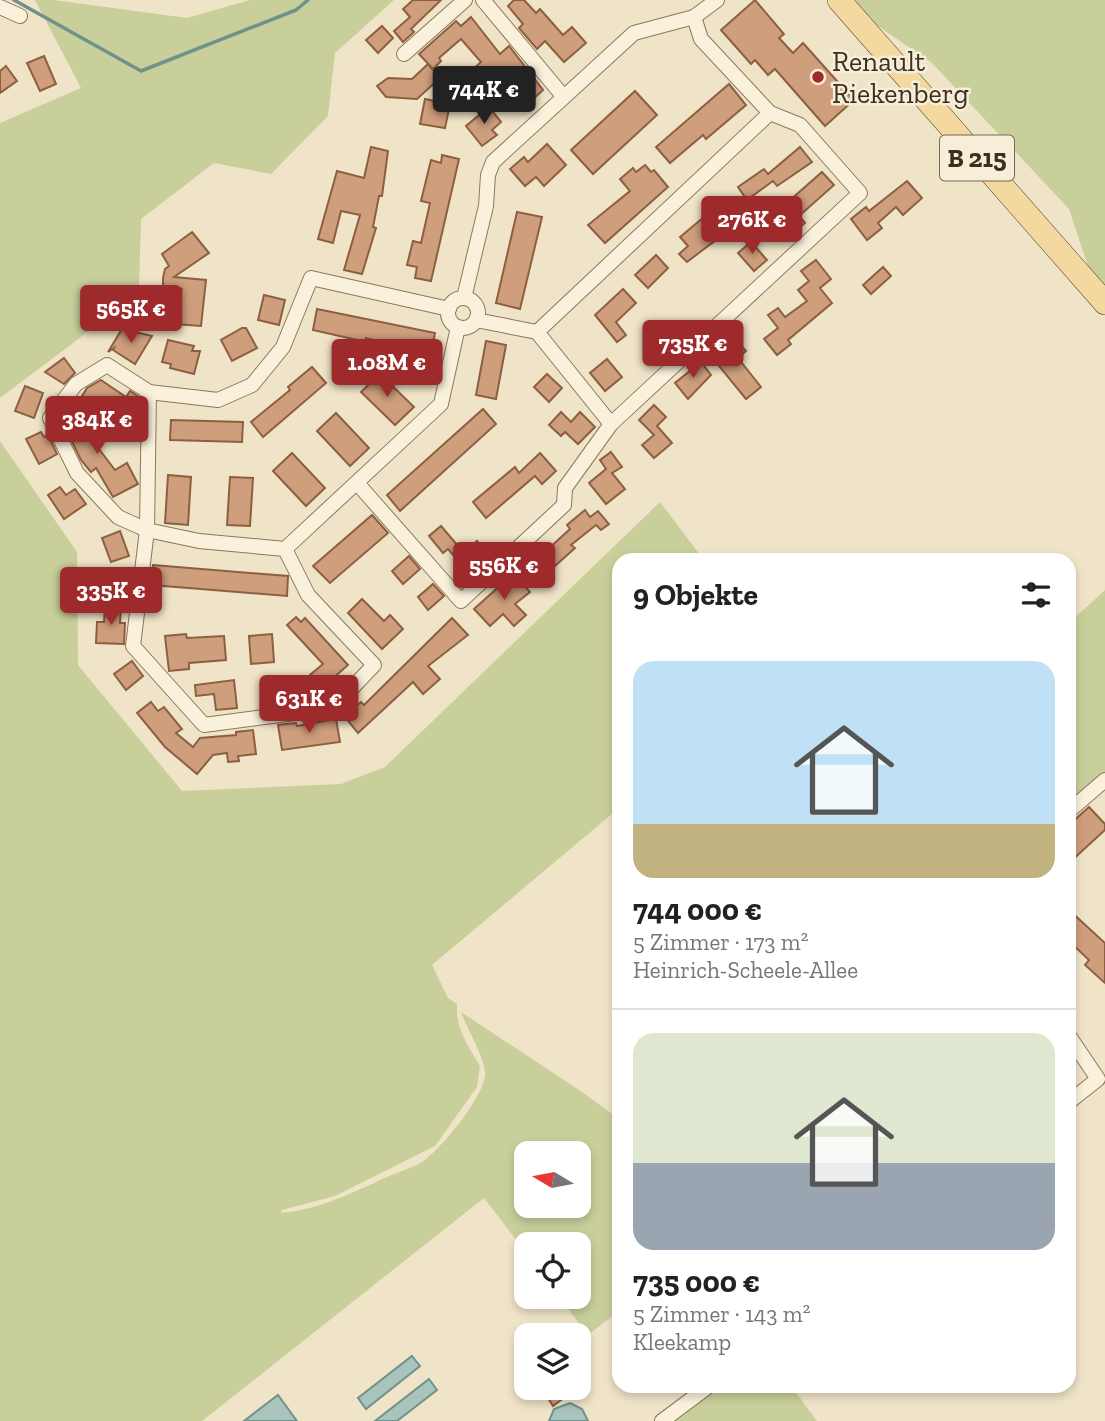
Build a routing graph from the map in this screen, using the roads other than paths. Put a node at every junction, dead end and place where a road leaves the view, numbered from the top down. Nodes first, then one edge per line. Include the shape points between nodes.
1 (464, 0) edge
2 (483, 0) edge
3 (717, 0) edge
4 (839, 0) edge
5 (0, 7) edge
6 (20, 16) dead end
7 (694, 17) junction
8 (404, 54) dead end
9 (563, 96) junction
10 (770, 113) junction
11 (464, 298) junction
12 (1105, 303) edge
13 (449, 309) junction
14 (477, 320) junction
15 (458, 327) junction
16 (537, 332) junction
17 (149, 392) junction
18 (611, 424) junction
19 (357, 483) junction
20 (147, 530) junction
21 (285, 549) junction
22 (1105, 780) edge
23 (1076, 804) edge
24 (1076, 1046) edge
25 (1076, 1096) edge
26 (700, 1393) edge
27 (662, 1421) edge

1 - 8 street
2 - 9 street
3 - 7 street
4 - 12 main road, B 215
5 - 6 street
7 - 9 street via 634,33
7 - 10 street via 701,39
9 - 11 street via 493,162
10 - 16 street
10 - 18 street via 800,125 860,193
11 - 13 street
11 - 14 street via 476,305
13 - 15 street via 450,321
13 - 17 street via 310,278 283,347 252,385 218,400
14 - 15 street via 466,328
14 - 16 street
15 - 19 street via 442,404
16 - 18 street
17 - 20 street
17 - 20 street via 107,365 76,384 50,418 77,473 118,517
18 - 19 street via 565,488 564,505 461,601
19 - 21 street
20 - 21 street via 199,541
20 - 21 street via 132,646 204,725 333,708 374,665 309,595
22 - 23 street
24 - 25 street via 1098,1079
26 - 27 street

